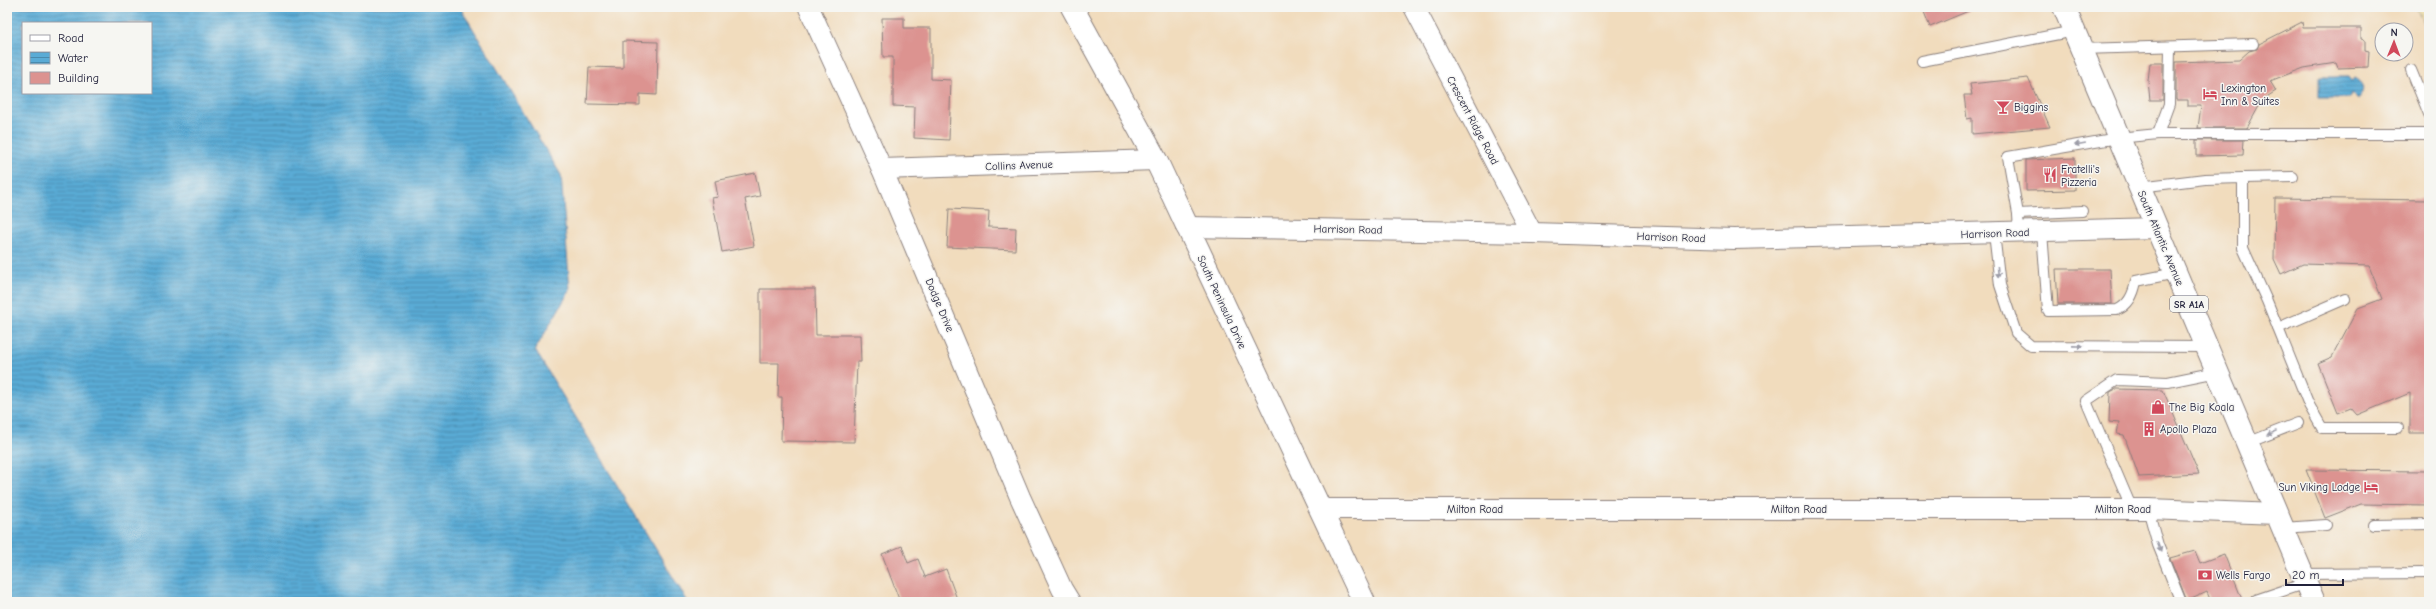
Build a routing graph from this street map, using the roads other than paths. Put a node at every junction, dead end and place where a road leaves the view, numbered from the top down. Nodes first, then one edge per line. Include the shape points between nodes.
1 (1072, 7) edge
2 (1414, 7) edge
3 (2064, 7) edge
4 (809, 8) edge
5 (2077, 40) junction
6 (2253, 44) dead end
7 (2170, 47) junction
8 (1922, 61) dead end
9 (2411, 70) dead end
10 (2429, 114) edge
11 (2158, 134) junction
12 (2429, 134) edge
13 (2118, 138) junction
14 (1156, 160) junction
15 (882, 169) junction
16 (2293, 177) dead end
17 (2243, 178) junction
18 (2139, 187) junction
19 (2082, 211) dead end
20 (2018, 223) junction
21 (1186, 227) junction
22 (2156, 228) junction
23 (2042, 232) junction
24 (1532, 233) junction
25 (1994, 233) junction
26 (2176, 273) junction
27 (2345, 299) dead end
28 (2278, 328) junction
29 (2207, 347) junction
30 (2217, 372) junction
31 (2298, 423) dead end
32 (2398, 428) dead end
33 (2247, 443) junction
34 (1321, 509) junction
35 (2140, 509) junction
36 (2280, 521) junction
37 (2374, 524) dead end
38 (2429, 524) edge
39 (2326, 525) dead end
40 (2429, 573) edge
41 (2307, 586) edge
42 (2256, 600) dead end
43 (1070, 602) edge
44 (1364, 602) edge
45 (2181, 602) edge

1 - 14 main road, South Peninsula Drive
2 - 24 street, Crescent Ridge Road
3 - 5 main road, South Atlantic Avenue / SR A1A
4 - 15 street, Dodge Drive
5 - 7 lane
5 - 8 lane
5 - 13 main road, South Atlantic Avenue / SR A1A
6 - 7 lane
7 - 11 lane via 2169,104
9 - 10 lane
11 - 12 lane
11 - 13 lane
13 - 18 main road, South Atlantic Avenue / SR A1A
13 -> 20 lane via 2008,157
14 - 15 street, Collins Avenue
14 - 21 main road, South Peninsula Drive
15 - 43 street, Dodge Drive via 1020,497
16 - 17 lane
17 - 18 lane via 2205,179
17 - 28 lane via 2243,248
18 - 22 main road, South Atlantic Avenue / SR A1A
19 - 20 lane
20 - 23 street, Harrison Road
20 - 25 street, Harrison Road
21 - 24 street, Harrison Road
21 - 34 main road, South Peninsula Drive
22 - 23 street, Harrison Road
22 - 26 main road, South Atlantic Avenue / SR A1A
23 - 26 lane via 2048,311 2117,310 2124,307 2134,291 2136,281
24 - 25 street, Harrison Road via 1734,239
25 -> 29 lane via 2000,285 2016,333 2031,346
26 - 29 main road, South Atlantic Avenue / SR A1A
27 - 28 lane
28 - 32 lane via 2309,405 2322,428
29 - 30 main road, South Atlantic Avenue / SR A1A
30 - 33 main road, South Atlantic Avenue / SR A1A
30 - 35 lane via 2168,382 2117,380 2086,401
31 -> 33 lane
33 - 36 main road, South Atlantic Avenue / SR A1A
34 - 35 street, Milton Road
34 - 44 main road, South Peninsula Drive
35 - 36 street, Milton Road
35 -> 45 lane
36 - 39 lane
36 - 41 main road, South Atlantic Avenue / SR A1A
37 - 38 lane
40 - 41 lane
41 - 42 lane

